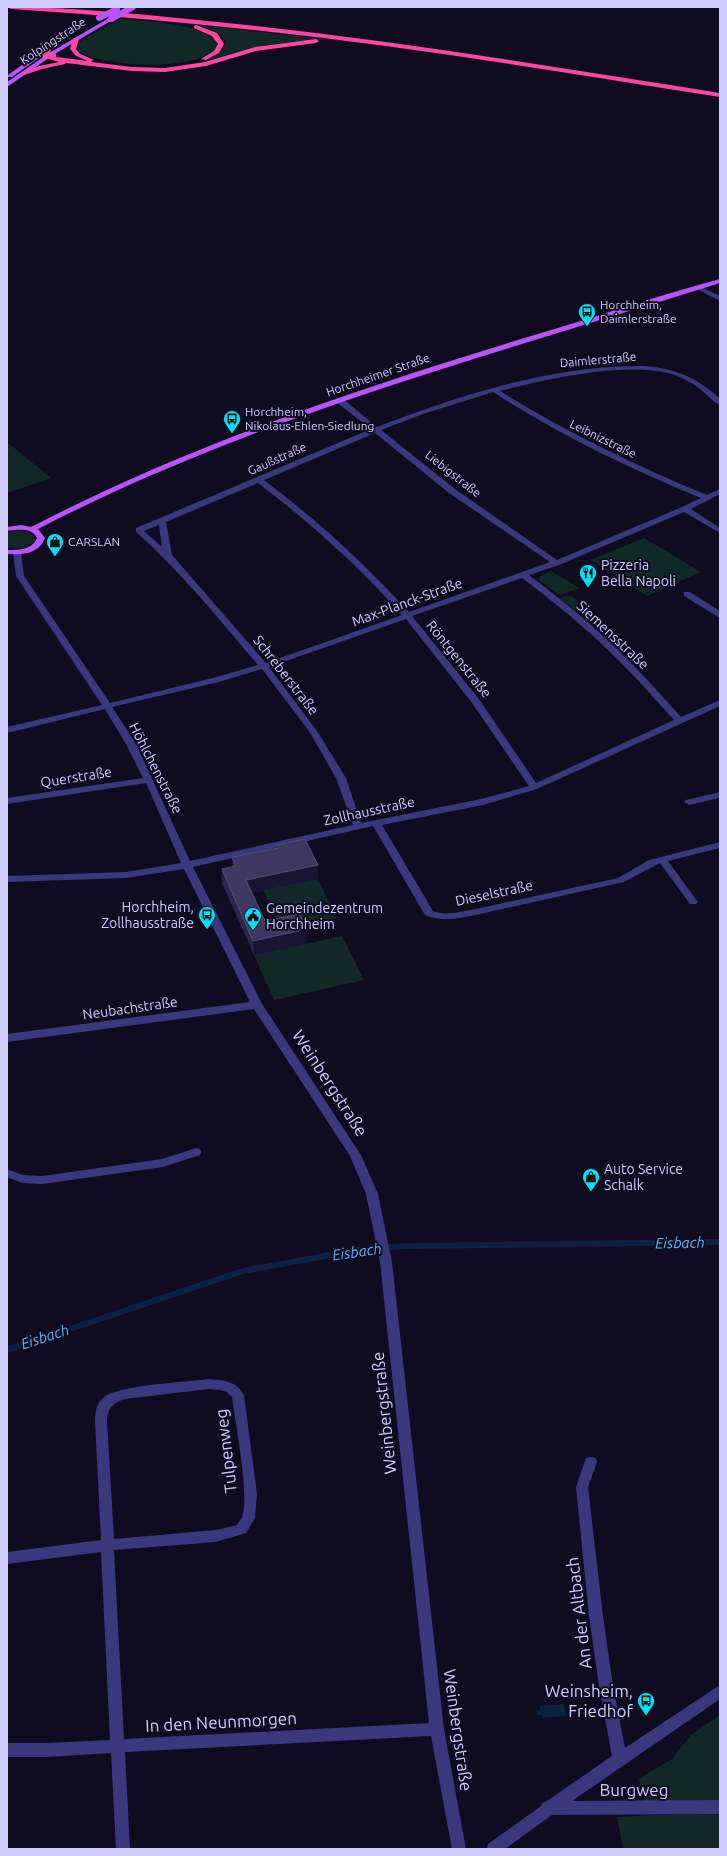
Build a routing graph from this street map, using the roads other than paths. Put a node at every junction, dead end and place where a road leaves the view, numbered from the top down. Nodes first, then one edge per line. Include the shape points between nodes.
1 (11, 7) edge
2 (77, 7) edge
3 (97, 7) edge
4 (120, 7) edge
5 (134, 7) edge
6 (110, 10) junction
7 (128, 16) junction
8 (93, 21) dead end
9 (76, 39) junction
10 (60, 41) dead end
11 (395, 45) junction
12 (48, 54) junction
13 (34, 57) joint
14 (90, 60) junction
15 (76, 63) junction
16 (24, 73) junction
17 (7, 79) edge
18 (7, 85) edge
19 (720, 90) edge
20 (720, 95) edge
21 (720, 281) edge
22 (699, 288) junction
23 (720, 299) edge
24 (494, 390) junction
25 (339, 400) junction
26 (720, 403) edge
27 (377, 430) junction
28 (259, 480) junction
29 (720, 491) edge
30 (708, 498) junction
31 (686, 509) junction
32 (162, 521) junction
33 (7, 525) edge
34 (16, 528) junction
35 (7, 529) edge
36 (32, 529) junction
37 (720, 531) edge
38 (7, 552) edge
39 (17, 552) junction
40 (168, 556) junction
41 (556, 563) junction
42 (524, 575) junction
43 (687, 594) dead end
44 (720, 615) edge
45 (408, 616) junction
46 (264, 666) junction
47 (720, 703) edge
48 (106, 705) junction
49 (680, 721) junction
50 (7, 730) edge
51 (149, 780) junction
52 (534, 787) junction
53 (720, 795) edge
54 (7, 801) edge
55 (689, 802) dead end
56 (376, 823) junction
57 (358, 827) junction
58 (720, 845) edge
59 (662, 859) junction
60 (187, 865) junction
61 (7, 879) edge
62 (693, 902) dead end
63 (256, 1005) junction
64 (7, 1038) edge
65 (196, 1152) dead end
66 (7, 1173) edge
67 (591, 1462) dead end
68 (108, 1545) junction
69 (7, 1558) edge
70 (720, 1692) edge
71 (437, 1729) junction
72 (118, 1745) junction
73 (7, 1750) edge
74 (620, 1760) junction
75 (720, 1807) edge
76 (547, 1808) junction
77 (123, 1849) edge
78 (459, 1849) edge
79 (493, 1849) edge

1 - 7 highway
2 - 6 highway
3 - 6 highway
4 - 8 main road, Kolpingstraße, bridge
5 - 9 main road, Kolpingstraße, bridge
6 - 19 highway via 404,42
7 - 11 highway
7 - 14 highway via 205,30 217,37 220,48 207,58 170,66 136,66
9 - 12 main road, Kolpingstraße
9 - 14 highway via 75,52
10 - 12 main road, Kolpingstraße
11 - 15 highway via 334,41 299,42 255,49 206,64 166,70
11 - 20 highway
12 - 13 highway
12 - 14 highway
12 - 15 highway
12 - 16 main road, Kolpingstraße
13 - 17 main road, Kolpingstraße
15 - 16 highway via 50,65
16 - 18 main road, Kolpingstraße
21 - 22 main road, Horchheimer Straße
22 - 23 street
22 - 25 main road, Horchheimer Straße via 452,362
24 - 26 street, Daimlerstraße via 562,374 640,368 677,373 700,386
24 - 27 street, Gaußstraße
24 - 30 street, Leibnizstraße via 561,432 594,449
25 - 27 street, Liebigstraße
25 - 36 main road, Horchheimer Straße via 144,476 65,511
27 - 28 street, Gaußstraße
27 - 41 street, Liebigstraße via 452,491
28 - 32 street, Gaußstraße
28 - 45 street, Röntgenstraße via 332,537
29 - 30 street
30 - 31 street, Max-Planck-Straße
31 - 37 street
31 - 41 street, Max-Planck-Straße
32 - 40 street
32 - 40 street, Schreberstraße via 139,530
33 - 34 main road
34 - 35 main road
34 - 36 main road
36 - 39 main road via 40,536 40,543 31,549
38 - 39 main road
39 - 48 street, Höhlchenstraße via 20,576
40 - 46 street, Schreberstraße
41 - 42 street, Max-Planck-Straße
42 - 45 street, Max-Planck-Straße
42 - 49 street, Siemensstraße via 598,636 631,667
43 - 44 street
45 - 46 street, Max-Planck-Straße
45 - 52 street, Röntgenstraße via 469,691
46 - 48 street, Max-Planck-Straße via 216,680
46 - 57 street, Schreberstraße via 296,707 341,778
47 - 49 street, Zollhausstraße
48 - 50 street, Max-Planck-Straße
48 - 51 street, Höhlchenstraße via 131,744
49 - 52 street, Zollhausstraße
51 - 54 street, Querstraße
51 - 60 street, Höhlchenstraße
52 - 56 street, Zollhausstraße via 483,802
53 - 55 street
56 - 57 street, Zollhausstraße
56 - 59 street, Dieselstraße via 429,913 436,917 471,913 621,880
57 - 60 street, Zollhausstraße
58 - 59 street, Dieselstraße
59 - 62 street
60 - 61 street, Zollhausstraße via 126,875
60 - 63 street, Höhlchenstraße
63 - 64 street, Neubachstraße
63 - 71 street, Weinbergstraße via 355,1155 372,1194 386,1262
65 - 66 street via 163,1163 42,1180 22,1179
67 - 74 street, An der Altbach via 582,1487 596,1616
68 - 68 street, Tulpenweg via 101,1421 105,1402 125,1394 209,1384 233,1389 238,1395 250,1490 248,1518 241,1529 216,1536
68 - 69 street
68 - 72 street, Tulpenweg
70 - 74 street
71 - 72 street, In den Neunmorgen
71 - 78 street, Weinbergstraße
72 - 73 street, In den Neunmorgen
72 - 77 street, Tulpenweg
74 - 76 street
75 - 76 street, Burgweg
76 - 79 street

